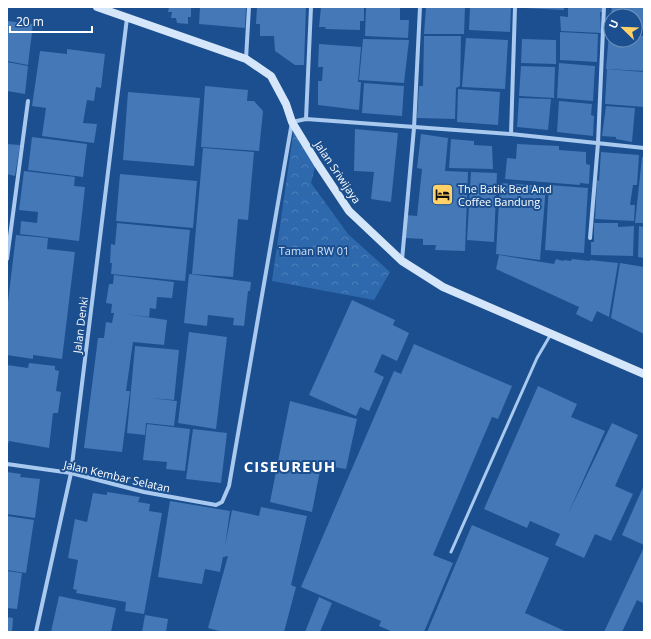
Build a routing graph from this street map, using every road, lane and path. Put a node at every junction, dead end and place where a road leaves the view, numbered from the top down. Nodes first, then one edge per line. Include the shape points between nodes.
1 (97, 7) edge
2 (249, 7) edge
3 (311, 7) edge
4 (420, 7) edge
5 (515, 7) edge
6 (604, 7) edge
7 (127, 18) junction
8 (246, 59) junction
9 (28, 101) dead end
10 (306, 119) junction
11 (292, 122) junction
12 (414, 128) junction
13 (511, 134) junction
14 (598, 143) junction
15 (644, 148) edge
16 (590, 238) dead end
17 (7, 259) edge
18 (402, 261) junction
19 (551, 333) junction
20 (644, 374) edge
21 (7, 464) edge
22 (71, 473) junction
23 (450, 552) dead end
24 (36, 632) edge

1 - 7 main road, Jalan Sriwijaya
2 - 8 street
3 - 10 street
4 - 12 street
5 - 13 street
6 - 14 street
7 - 8 main road, Jalan Sriwijaya
7 - 22 street, Jalan Denki
8 - 11 main road, Jalan Sriwijaya via 271,76 286,104
9 - 17 street
10 - 11 street
10 - 12 street
11 - 18 main road, Jalan Sriwijaya via 349,211
11 - 22 street, Jalan Kembar Selatan via 229,486 222,502 216,506 144,492
12 - 13 street
12 - 18 street
13 - 14 street
14 - 15 street
14 - 16 street
18 - 19 main road, Jalan Sriwijaya via 443,287
19 - 20 main road, Jalan Sriwijaya
19 - 23 lane via 537,358
21 - 22 street, Jalan Kembar Selatan
22 - 24 street, Jalan Denki

